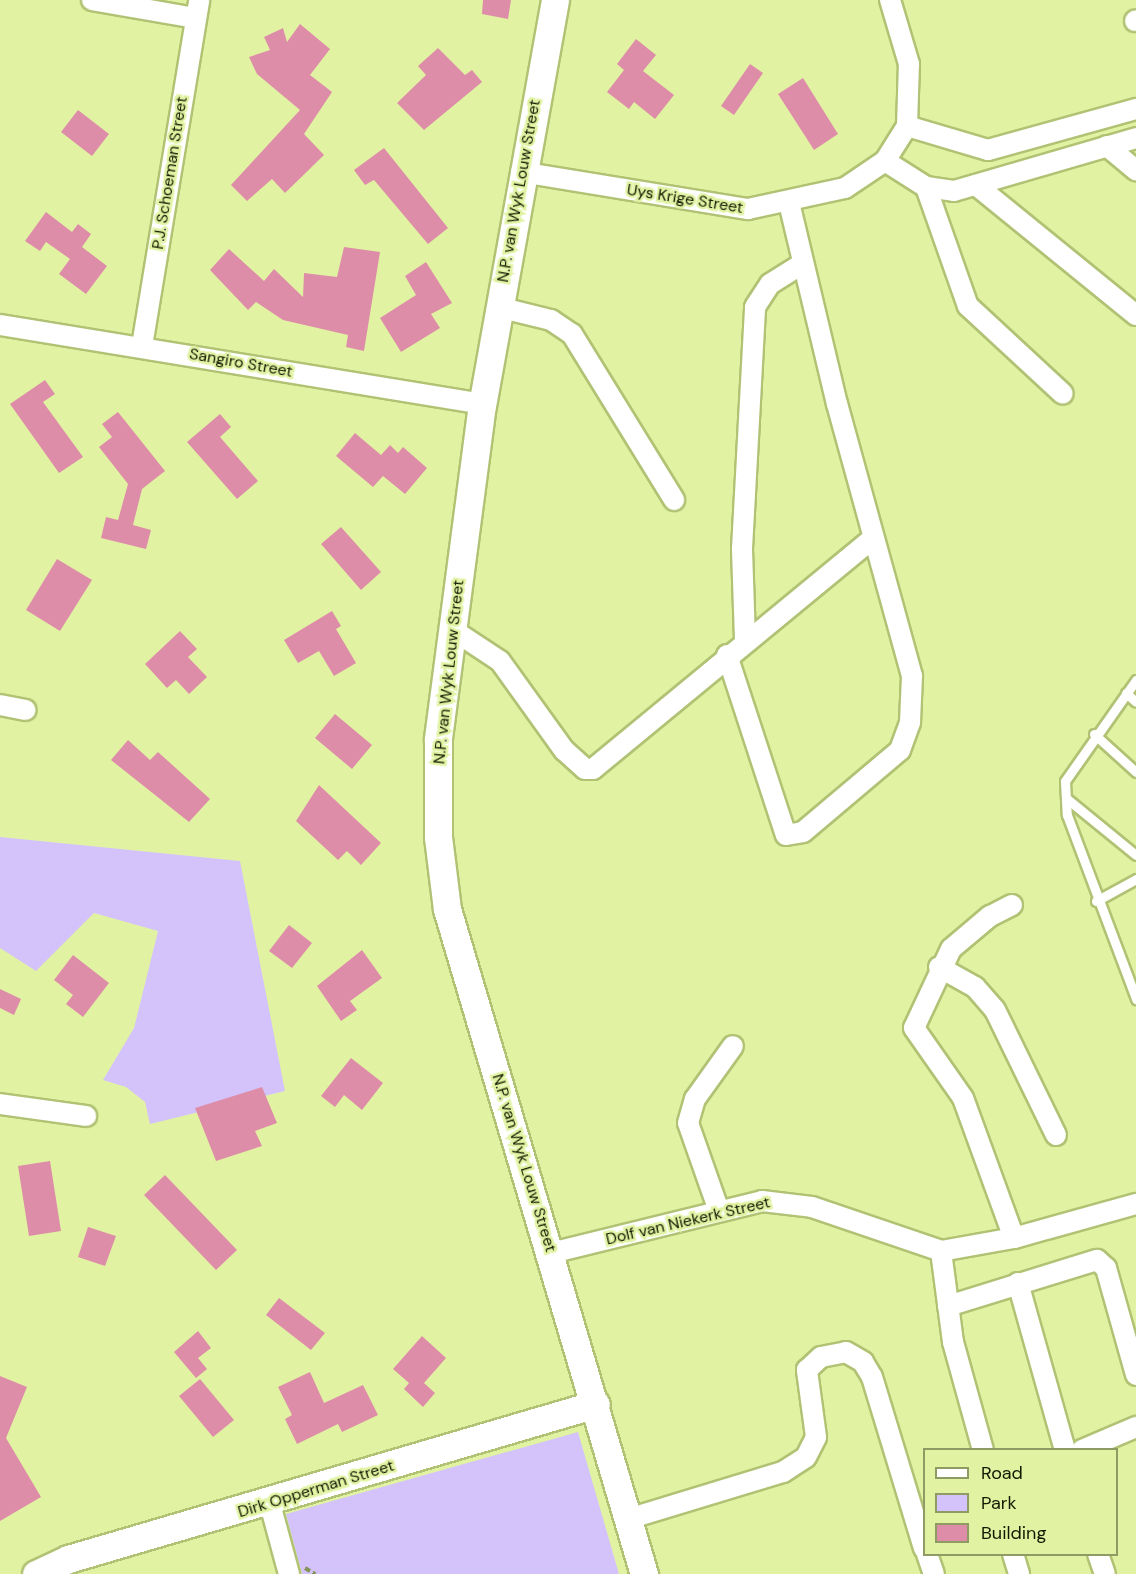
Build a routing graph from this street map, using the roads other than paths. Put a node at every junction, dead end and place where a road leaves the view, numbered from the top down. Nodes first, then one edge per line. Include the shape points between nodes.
1 (92, 0) edge
2 (555, 0) edge
3 (890, 0) edge
4 (197, 9) edge
5 (1136, 109) edge
6 (907, 126) junction
7 (1136, 138) edge
8 (1107, 146) junction
9 (885, 161) junction
10 (1136, 170) edge
11 (521, 172) junction
12 (976, 185) junction
13 (926, 187) junction
14 (789, 202) junction
15 (803, 263) junction
16 (498, 307) junction
17 (1136, 315) edge
18 (0, 325) edge
19 (142, 346) junction
20 (1064, 394) dead end
21 (482, 404) junction
22 (674, 500) dead end
23 (872, 539) junction
24 (453, 630) junction
25 (745, 640) junction
26 (727, 655) junction
27 (1136, 680) edge
28 (1126, 693) junction
29 (1136, 702) edge
30 (0, 705) edge
31 (26, 710) dead end
32 (1094, 734) junction
33 (1136, 772) edge
34 (1066, 798) junction
35 (1136, 855) edge
36 (1136, 879) edge
37 (1096, 901) junction
38 (1012, 905) dead end
39 (939, 967) junction
40 (1136, 999) edge
41 (734, 1046) dead end
42 (0, 1104) edge
43 (86, 1116) dead end
44 (1056, 1135) dead end
45 (1136, 1204) edge
46 (718, 1211) junction
47 (1014, 1238) junction
48 (941, 1251) junction
49 (551, 1253) junction
50 (1018, 1283) junction
51 (948, 1306) junction
52 (1136, 1375) edge
53 (596, 1404) junction
54 (1136, 1427) edge
55 (983, 1448) edge
56 (1065, 1448) edge
57 (1084, 1448) edge
58 (270, 1504) junction
59 (628, 1518) junction
60 (923, 1545) edge
61 (928, 1556) edge
62 (1014, 1556) edge
63 (1099, 1556) edge
64 (36, 1574) edge
65 (289, 1574) edge
66 (644, 1574) edge
67 (934, 1574) edge
68 (1019, 1574) edge
69 (1105, 1574) edge

1 - 4 street
2 - 11 street, N.P. van Wyk Louw Street
3 - 6 street via 909,64
4 - 19 street, P.J. Schoeman Street
5 - 6 street via 988,150
6 - 9 street, Uys Krige Street
7 - 8 street
8 - 10 street
8 - 12 street
9 - 13 street
9 - 14 street, Uys Krige Street via 845,188
11 - 14 street, Uys Krige Street via 748,209
11 - 16 street, N.P. van Wyk Louw Street
12 - 13 street via 946,192
12 - 17 street
13 - 20 street via 968,306
14 - 15 street
15 - 23 street
15 - 25 street via 770,284 756,307 741,549
16 - 21 street, N.P. van Wyk Louw Street
16 - 22 street via 551,320 572,334
18 - 19 street, Sangiro Street
19 - 21 street, Sangiro Street
21 - 24 street, N.P. van Wyk Louw Street
23 - 25 street
23 - 26 street via 912,676 910,722 893,760 800,834 786,835 779,826
24 - 26 street via 501,661 564,750 585,770 603,762
24 - 49 street, N.P. van Wyk Louw Street via 438,740 438,837 447,909
25 - 26 street
27 - 28 lane
28 - 29 lane
28 - 32 lane
30 - 31 street
32 - 33 lane
32 - 34 lane via 1065,781
34 - 35 lane
34 - 37 lane
36 - 37 lane
37 - 40 lane
38 - 39 street via 966,933
39 - 44 street via 975,987 995,1010
39 - 47 street via 915,1035 945,1067 963,1098
41 - 46 street via 695,1100 688,1123
42 - 43 street
45 - 47 street, Dolf van Niekerk Street
46 - 48 street, Dolf van Niekerk Street via 788,1201
46 - 49 street, Dolf van Niekerk Street
47 - 48 street, Dolf van Niekerk Street
48 - 51 street
49 - 53 street, N.P. van Wyk Louw Street
50 - 51 street
50 - 52 street via 1091,1260 1103,1263
50 - 56 street
51 - 55 street
53 - 58 street, Dirk Opperman Street
53 - 59 street, N.P. van Wyk Louw Street
54 - 57 street
58 - 64 street, Dirk Opperman Street via 68,1559
58 - 65 street
59 - 60 street via 783,1472 806,1457 816,1437 807,1370 821,1357 846,1352 863,1362 872,1377
59 - 66 street, N.P. van Wyk Louw Street
61 - 67 street
62 - 68 street
63 - 69 street

